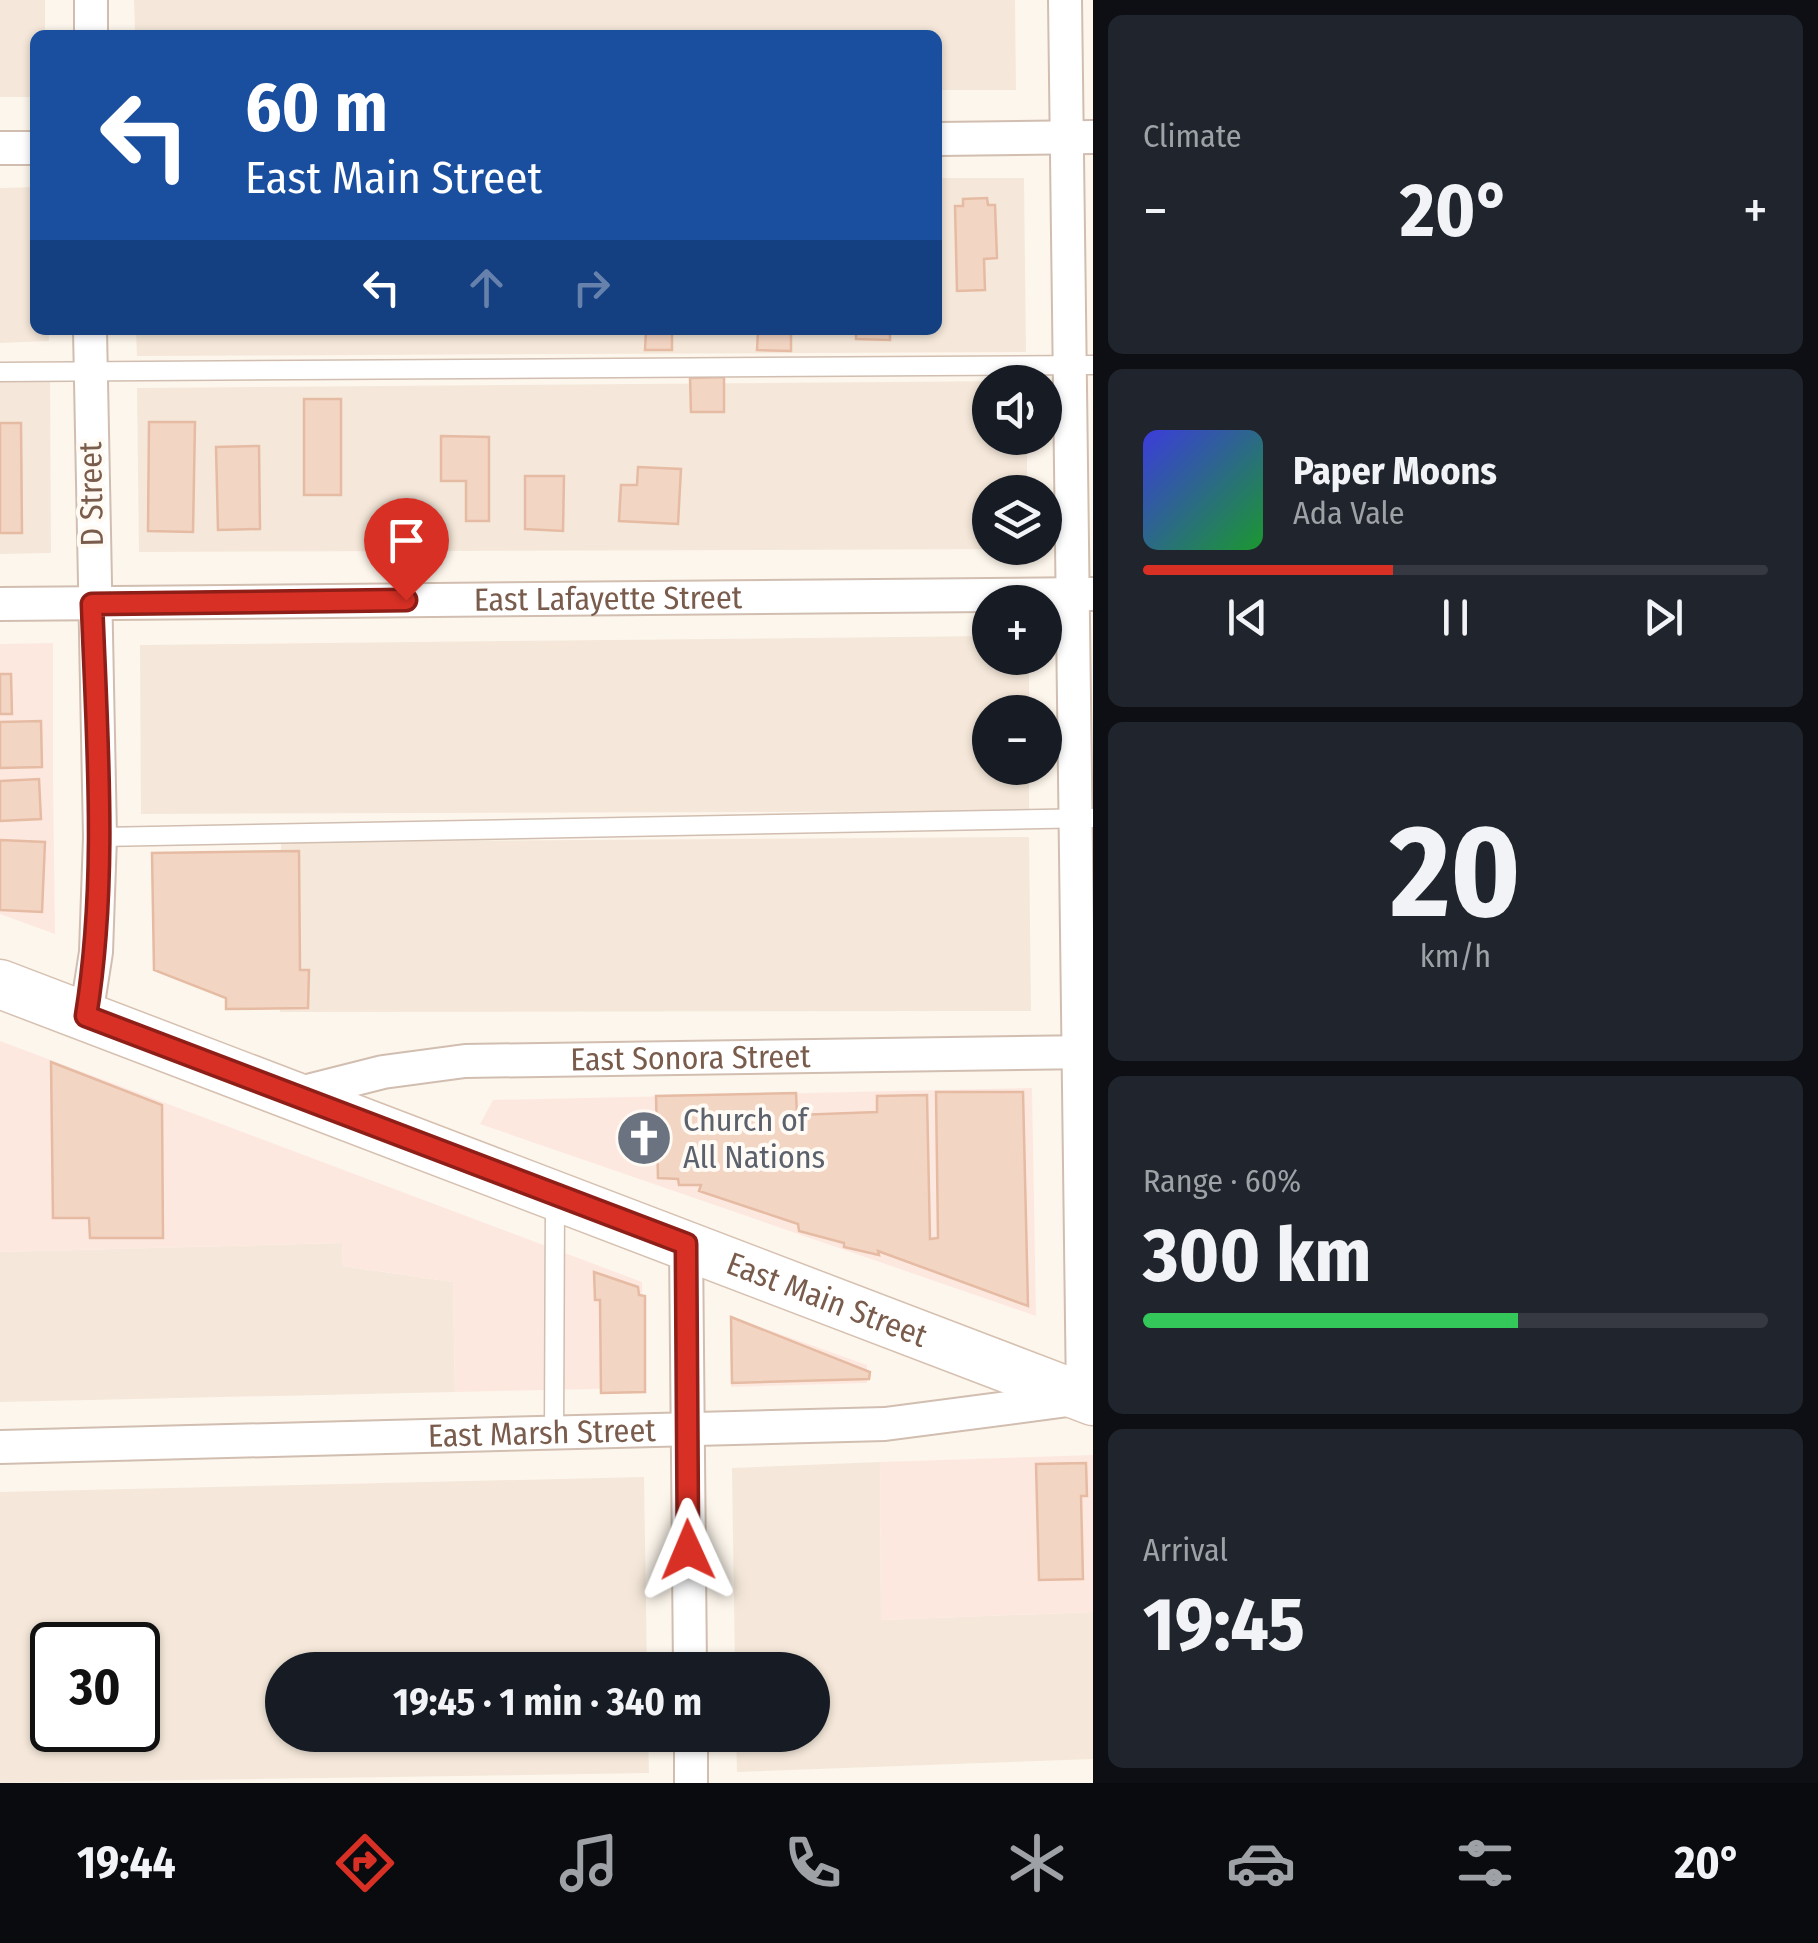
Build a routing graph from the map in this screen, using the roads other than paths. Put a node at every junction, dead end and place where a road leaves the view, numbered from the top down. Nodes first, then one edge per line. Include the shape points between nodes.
1 (90, 0) edge
2 (1065, 0) edge
3 (91, 30) edge
4 (1080, 137) edge
5 (942, 139) edge
6 (0, 148) edge
7 (30, 148) edge
8 (90, 335) edge
9 (1082, 366) edge
10 (0, 372) edge
11 (89, 372) junction
12 (1083, 594) edge
13 (0, 604) edge
14 (92, 604) junction
15 (1085, 818) edge
16 (100, 838) junction
17 (0, 984) edge
18 (86, 1016) junction
19 (1086, 1052) edge
20 (292, 1095) junction
21 (555, 1194) junction
22 (686, 1244) junction
23 (1087, 1281) edge
24 (1088, 1399) edge
25 (686, 1430) junction
26 (554, 1435) junction
27 (0, 1447) edge
28 (690, 1652) edge
29 (691, 1752) edge
30 (692, 1783) edge

1 - 3 street
2 - 4 street
4 - 5 street
4 - 9 street
6 - 7 street
8 - 11 street, D Street
9 - 11 lane
9 - 12 street
10 - 11 lane
11 - 14 street, D Street
12 - 14 street, East Lafayette Street
12 - 15 street
13 - 14 street, East Lafayette Street
14 - 16 street, D Street
15 - 16 lane
15 - 19 street
16 - 18 street, D Street
17 - 18 main road, East Main Street
18 - 20 main road, East Main Street
19 - 20 street, East Sonora Street via 465,1062 383,1072
19 - 23 street
20 - 21 main road, East Main Street
21 - 22 main road, East Main Street
21 - 26 lane
22 - 24 main road, East Main Street
22 - 25 street
23 - 24 street
24 - 25 street, East Marsh Street via 885,1424
25 - 26 street, East Marsh Street
25 - 28 street
26 - 27 street, East Marsh Street
29 - 30 street

